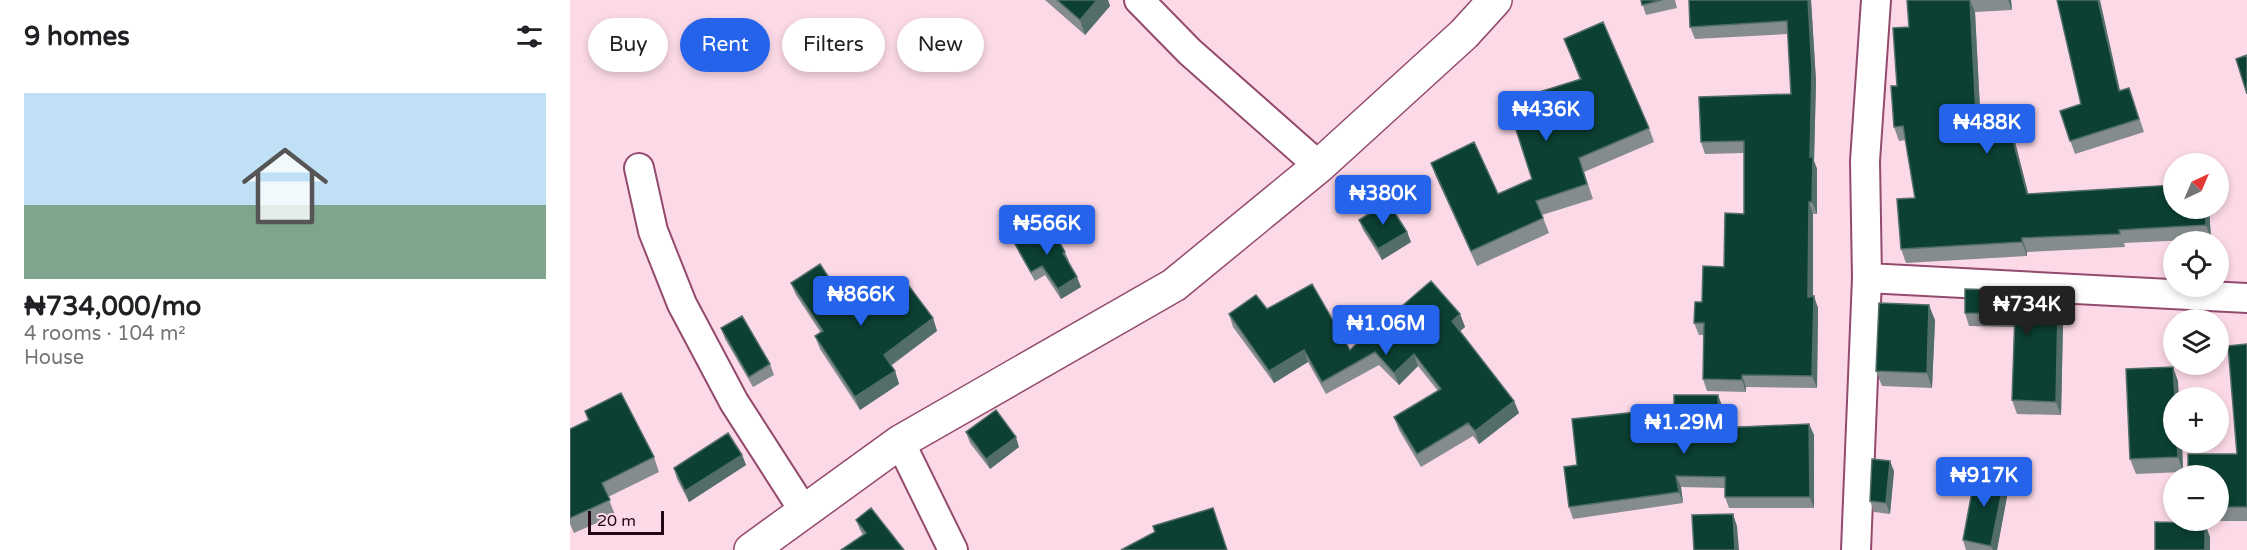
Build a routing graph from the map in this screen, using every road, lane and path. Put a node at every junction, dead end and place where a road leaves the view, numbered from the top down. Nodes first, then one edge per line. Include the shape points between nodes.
1 (1495, 0) edge
2 (1876, 0) edge
3 (1152, 4) edge
4 (1319, 166) junction
5 (639, 168) dead end
6 (1867, 278) junction
7 (2247, 298) edge
8 (900, 442) junction
9 (804, 511) junction
10 (752, 550) edge
11 (953, 550) edge
12 (1856, 550) edge

1 - 4 main road via 1464,34
2 - 6 street via 1865,161
3 - 4 street via 1190,52
4 - 8 main road via 1174,285
5 - 9 street via 652,231 682,304 734,402
6 - 7 street
6 - 12 street
8 - 9 main road
8 - 11 street
9 - 10 main road

